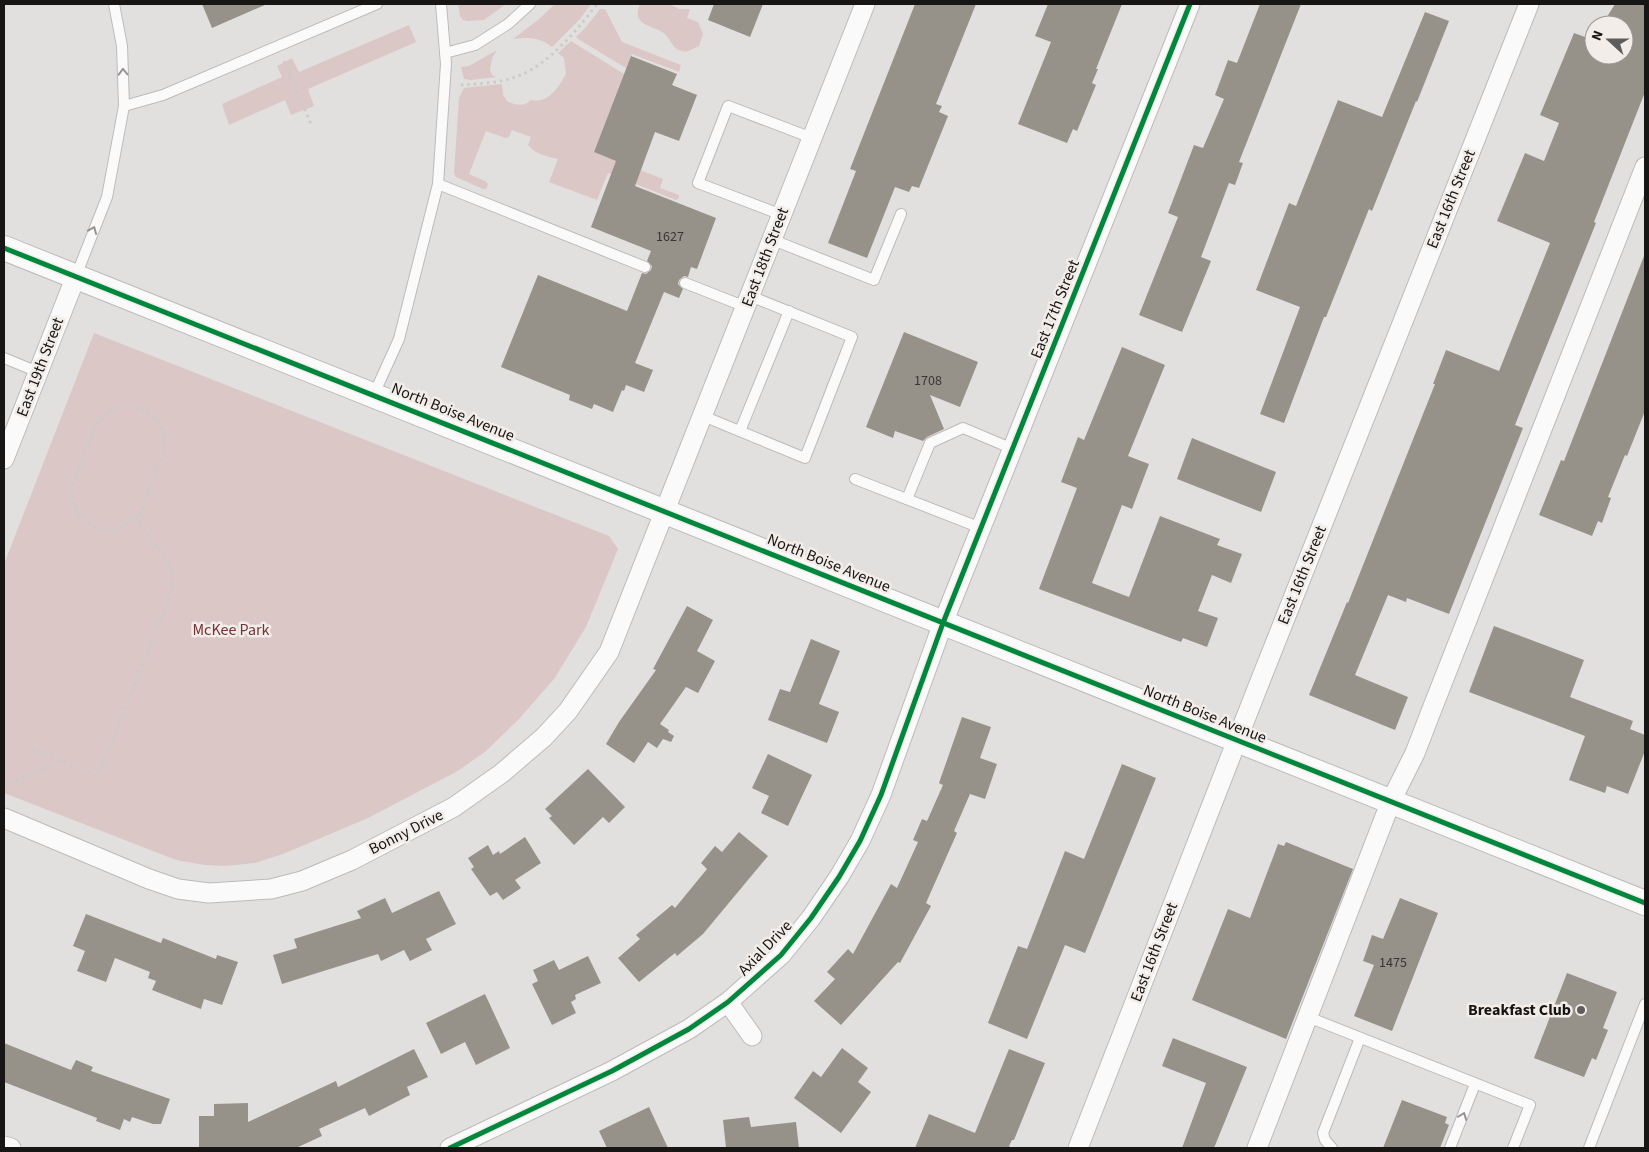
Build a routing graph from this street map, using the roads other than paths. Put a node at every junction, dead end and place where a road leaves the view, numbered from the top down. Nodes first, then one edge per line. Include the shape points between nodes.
1 (114, 4) edge
2 (377, 4) edge
3 (441, 4) edge
4 (530, 4) edge
5 (865, 4) edge
6 (1190, 4) edge
7 (1529, 4) edge
8 (445, 53) junction
9 (124, 106) junction
10 (812, 138) junction
11 (1645, 167) edge
12 (438, 184) junction
13 (901, 214) dead end
14 (782, 215) junction
15 (772, 240) junction
16 (4, 248) edge
17 (645, 267) dead end
18 (76, 276) junction
19 (685, 283) dead end
20 (748, 301) junction
21 (789, 311) junction
22 (4, 358) edge
23 (38, 372) junction
24 (374, 394) junction
25 (703, 416) junction
26 (740, 431) junction
27 (1013, 449) junction
28 (4, 459) edge
29 (855, 479) dead end
30 (907, 499) junction
31 (666, 511) junction
32 (981, 528) junction
33 (943, 623) junction
34 (1237, 740) junction
35 (1391, 802) junction
36 (4, 818) edge
37 (1645, 903) edge
38 (728, 1002) junction
39 (1645, 1004) edge
40 (1308, 1017) junction
41 (752, 1036) dead end
42 (1360, 1038) junction
43 (1475, 1084) junction
44 (4, 1146) edge
45 (11, 1148) edge
46 (450, 1148) edge
47 (1078, 1148) edge
48 (1257, 1148) edge
49 (1332, 1148) edge
50 (1450, 1148) edge
51 (1512, 1148) edge
52 (1589, 1148) edge

9 -> 1 lane via 122,46
2 - 9 lane via 163,95
3 - 8 lane
4 - 8 lane via 508,24 475,45
5 - 10 street, East 18th Street
6 - 27 street, East 17th Street
7 - 34 street, East 16th Street
8 - 12 lane
18 -> 9 lane via 107,197
10 - 14 street, East 18th Street
10 - 14 lane via 728,106 698,183
11 - 35 street via 1414,754
12 - 17 lane
12 - 24 lane via 399,339
13 - 15 lane via 874,280
14 - 15 street, East 18th Street
15 - 20 street, East 18th Street
16 - 18 street, North Boise Avenue
18 - 23 street, East 19th Street
18 - 24 street, North Boise Avenue
19 - 20 lane
20 - 21 lane
20 - 25 street, East 18th Street
21 - 26 lane
21 - 26 lane via 852,337 805,458
22 - 23 lane
23 - 28 street, East 19th Street
24 - 31 street, North Boise Avenue
25 - 26 lane
25 - 31 street, East 18th Street
27 - 30 lane via 964,428 930,443
27 - 32 street, East 17th Street
29 - 30 lane
30 - 32 lane
31 - 33 street, North Boise Avenue
31 - 36 street, Bonny Drive via 609,652 573,704 544,737 502,773 454,807 352,860 302,881 270,889 209,893 149,880
32 - 33 street, East 17th Street
33 - 34 street, North Boise Avenue
33 - 38 street, Axial Drive via 881,795 860,842 811,918 781,954
34 - 35 street, North Boise Avenue
34 - 47 street, East 16th Street
35 - 37 street, North Boise Avenue
35 - 40 street
38 - 41 street
38 - 46 street, Axial Drive via 689,1029 612,1071
39 - 52 lane
40 - 42 lane
40 - 48 street
42 - 43 lane
42 - 49 lane via 1323,1133
50 -> 43 lane
43 - 51 lane via 1530,1105
44 - 45 street

